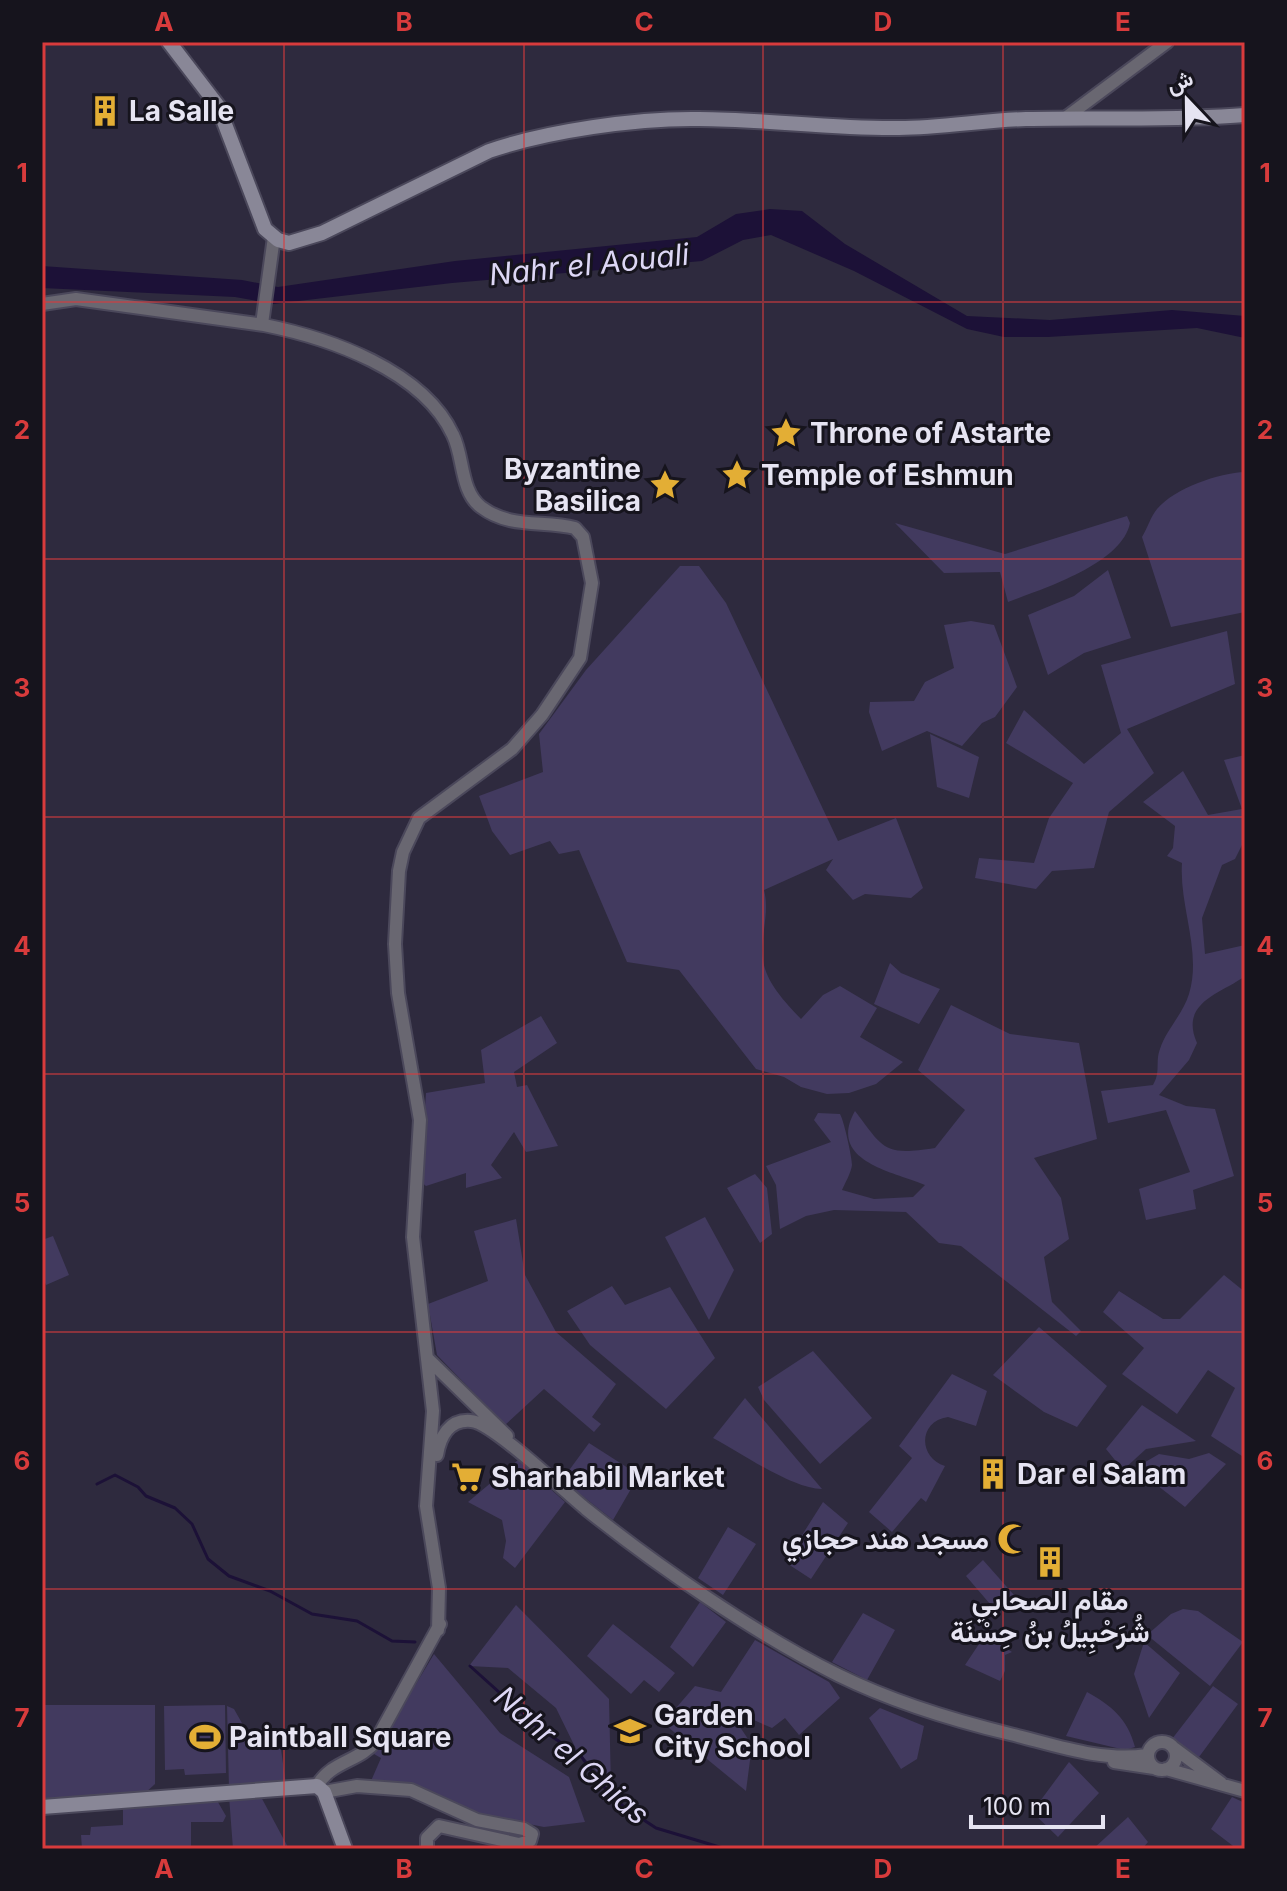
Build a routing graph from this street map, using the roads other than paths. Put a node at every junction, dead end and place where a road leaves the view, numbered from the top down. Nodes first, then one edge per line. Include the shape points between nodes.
1 (169, 42) edge
2 (1167, 42) edge
3 (1245, 115) edge
4 (1064, 119) junction
5 (276, 242) junction
6 (42, 304) edge
7 (265, 325) junction
8 (427, 1358) junction
9 (451, 1384) junction
10 (431, 1387) junction
11 (478, 1406) junction
12 (433, 1411) junction
13 (471, 1421) junction
14 (457, 1423) junction
15 (442, 1436) junction
16 (519, 1452) junction
17 (430, 1473) junction
18 (1174, 1748) junction
19 (1096, 1755) junction
20 (1147, 1755) junction
21 (1160, 1768) junction
22 (1221, 1783) junction
23 (320, 1789) junction
24 (1245, 1791) edge
25 (42, 1807) edge
26 (345, 1849) edge
27 (427, 1849) edge

1 - 5 main road via 218,106 257,225
2 - 4 street
3 - 4 main road
4 - 5 main road via 897,128 695,118 622,124 512,143 298,248
5 - 7 street
6 - 7 street via 76,299
7 - 8 street via 402,376 453,434 467,485 480,506 507,520 575,528 583,537 590,566 593,595 586,635 565,685 512,749 419,818 403,852 395,944 420,1120 413,1237
8 - 9 street
8 - 10 street
9 - 10 street via 440,1381
9 - 11 street
10 - 12 street
11 - 13 street
11 - 16 street
12 - 14 street via 446,1422
12 - 15 street
12 - 17 street
13 - 14 street
13 - 16 street
14 - 15 street
15 - 17 street
16 - 19 street via 606,1525 772,1637 840,1676 942,1715
17 - 23 street via 431,1541 441,1598 438,1630 376,1741 334,1766
18 - 20 street via 1160,1741
18 - 21 street via 1174,1762
18 - 22 street
19 - 20 street
19 - 21 street
20 - 21 street
21 - 22 street
22 - 24 street
23 - 25 main road
23 - 26 main road
23 - 27 street via 411,1790 477,1820 532,1834 530,1841 519,1844 439,1826 427,1838

